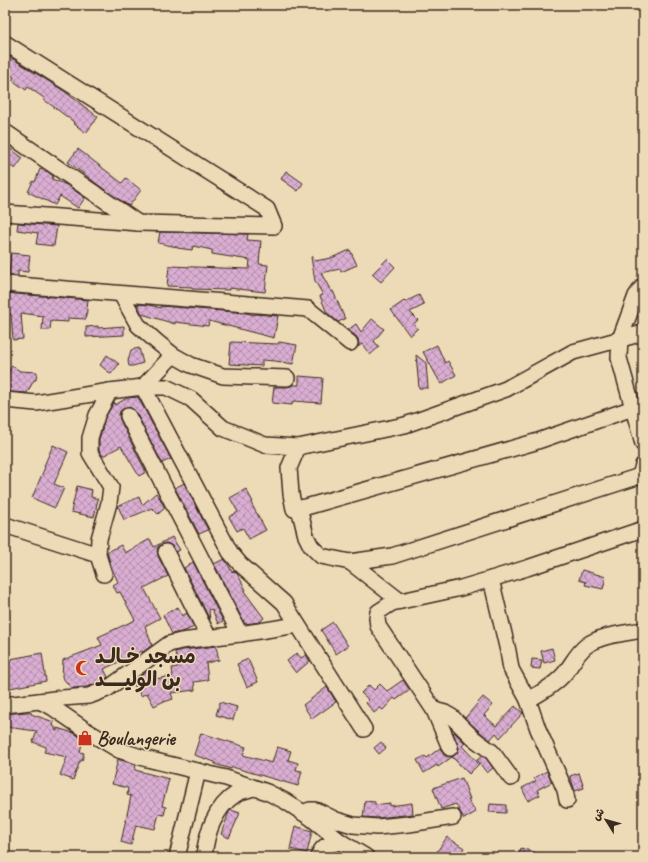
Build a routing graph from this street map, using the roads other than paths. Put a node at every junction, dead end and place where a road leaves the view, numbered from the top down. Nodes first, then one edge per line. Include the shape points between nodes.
1 (5, 43) edge
2 (5, 132) edge
3 (5, 213) edge
4 (139, 223) junction
5 (5, 284) edge
6 (643, 286) edge
7 (121, 294) junction
8 (643, 333) edge
9 (620, 339) junction
10 (350, 342) dead end
11 (173, 355) junction
12 (287, 378) dead end
13 (143, 387) junction
14 (110, 391) junction
15 (5, 400) edge
16 (633, 408) junction
17 (128, 416) dead end
18 (643, 444) edge
19 (298, 447) junction
20 (643, 465) edge
21 (299, 508) junction
22 (5, 525) edge
23 (643, 529) edge
24 (166, 552) dead end
25 (98, 555) junction
26 (350, 562) junction
27 (104, 574) dead end
28 (491, 579) junction
29 (400, 601) junction
30 (297, 625) junction
31 (643, 630) edge
32 (240, 634) junction
33 (209, 638) junction
34 (528, 700) junction
35 (39, 701) junction
36 (5, 705) edge
37 (434, 710) junction
38 (364, 729) dead end
39 (450, 748) dead end
40 (198, 771) junction
41 (511, 778) dead end
42 (254, 788) junction
43 (567, 800) dead end
44 (303, 813) junction
45 (453, 817) dead end
46 (341, 842) junction
47 (177, 857) edge
48 (204, 857) edge
49 (318, 857) edge
50 (366, 857) edge

1 - 4 street via 267,209 274,226
2 - 4 street
3 - 4 street
5 - 7 street
6 - 9 street via 636,296
7 - 10 street via 308,309
7 - 11 street via 138,326
8 - 9 street
9 - 16 street via 619,358
9 - 19 street via 573,352 506,389 405,425
11 - 12 street via 191,365 223,376
11 - 13 street
13 - 14 street
13 - 19 street via 166,387 192,399 222,428 265,445
13 - 30 street via 230,552 284,603
14 - 15 street via 36,403
14 - 25 street via 97,414 90,438 90,453 111,487 99,539
16 - 18 street
16 - 21 street via 535,442
17 - 32 street
19 - 21 street via 289,468 294,509
20 - 26 street via 640,476 392,556
21 - 26 street via 306,536 321,556
22 - 25 street
23 - 28 street
24 - 33 street
25 - 27 street
26 - 29 street
28 - 29 street
28 - 34 street via 511,669
29 - 37 street via 378,612 378,626
30 - 32 street
30 - 38 street
31 - 34 street via 603,637 586,646 564,674 547,689
32 - 33 street
33 - 35 street via 169,644 107,689 89,696
34 - 43 street
35 - 36 street
35 - 40 street via 120,750
37 - 39 street
37 - 41 street via 452,717 492,752
40 - 42 street
40 - 47 street
42 - 44 street via 285,801
42 - 48 street via 236,794 224,804 213,822
44 - 45 street via 315,810 353,825 377,827
44 - 46 street
46 - 49 street via 324,847
46 - 50 street

